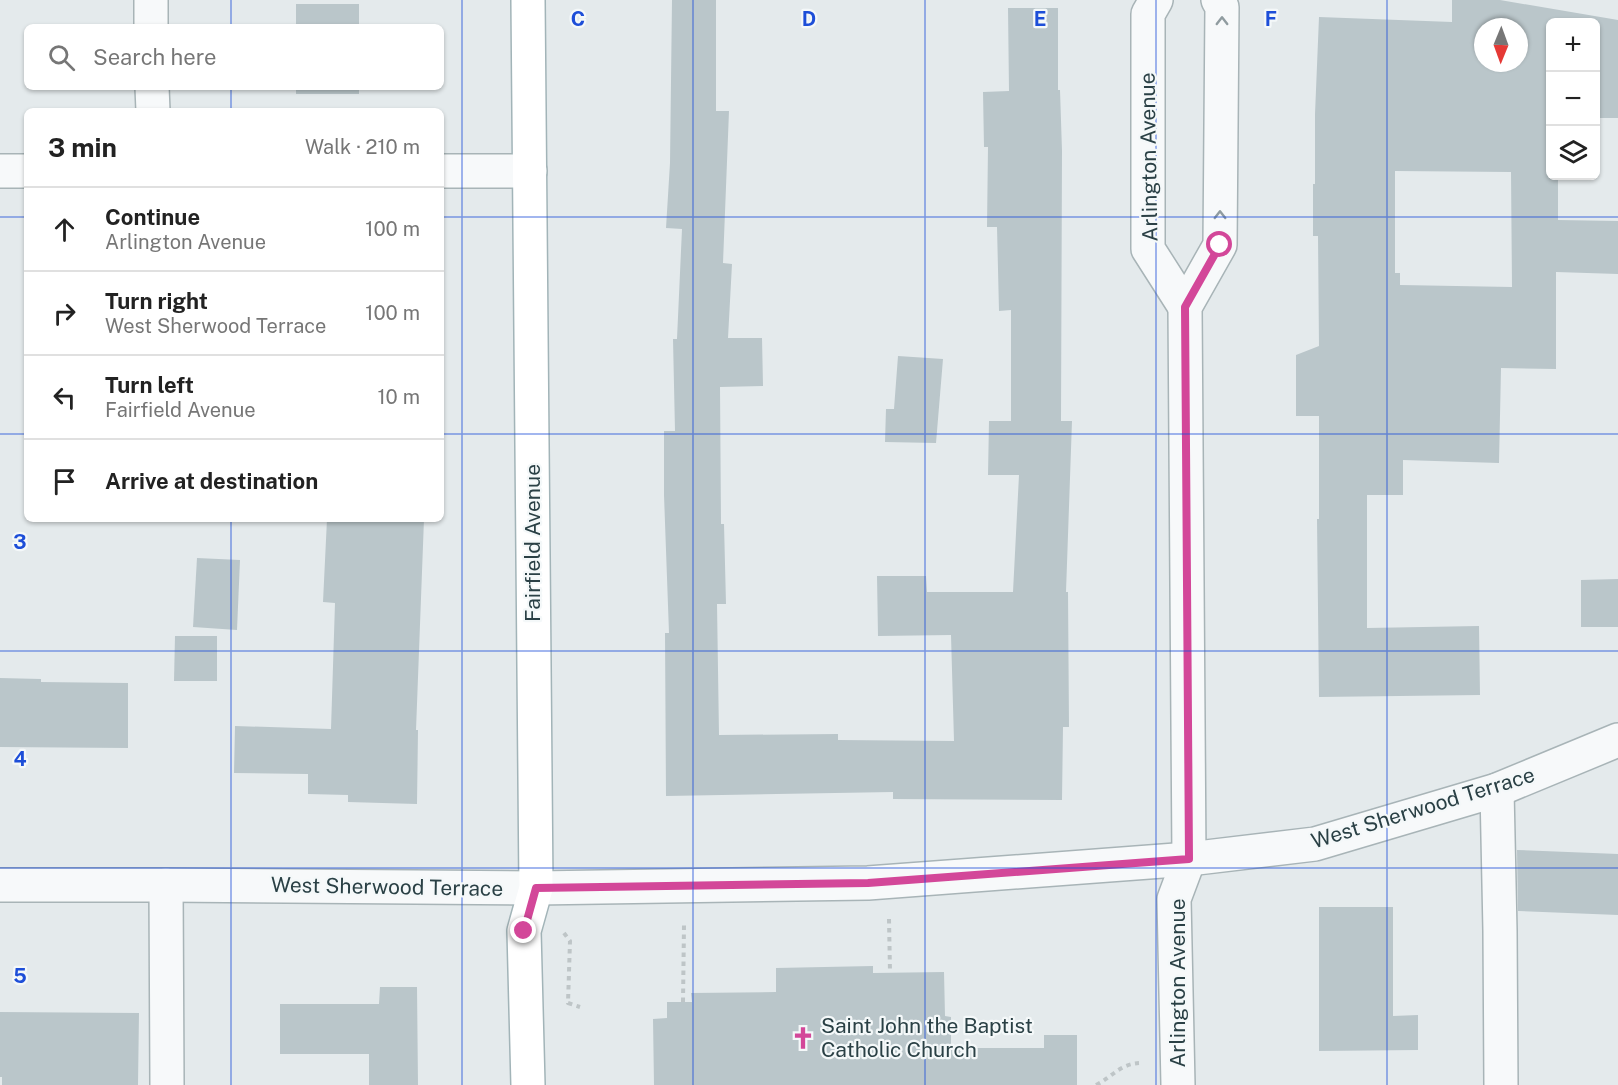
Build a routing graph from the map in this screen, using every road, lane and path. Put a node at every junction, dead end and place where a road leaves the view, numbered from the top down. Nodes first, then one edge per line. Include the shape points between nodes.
1 (151, 0) edge
2 (528, 0) edge
3 (1156, 0) edge
4 (1218, 0) edge
5 (151, 24) edge
6 (152, 90) edge
7 (153, 108) edge
8 (0, 171) edge
9 (24, 171) edge
10 (444, 171) edge
11 (530, 171) junction
12 (1185, 307) junction
13 (1618, 740) edge
14 (1497, 790) junction
15 (1189, 859) junction
16 (0, 885) edge
17 (166, 885) junction
18 (536, 888) junction
19 (685, 916) dead end
20 (889, 919) dead end
21 (562, 930) dead end
22 (890, 972) dead end
23 (683, 1002) dead end
24 (580, 1007) dead end
25 (1178, 1073) edge
26 (167, 1085) edge
27 (528, 1085) edge
28 (1096, 1085) edge
29 (1501, 1085) edge

1 - 5 street
2 - 11 main road, Fairfield Avenue
3 - 12 street, Arlington Avenue via 1148,14 1148,249
12 -> 4 street, Arlington Avenue via 1220,245 1222,7
6 - 7 street
8 - 9 street
10 - 11 street
11 - 18 main road, Fairfield Avenue
12 - 15 street, Arlington Avenue
13 - 14 street, West Sherwood Terrace
14 - 15 street, West Sherwood Terrace via 1315,844
14 - 29 street
15 - 18 street, West Sherwood Terrace via 868,883
15 - 25 street, Arlington Avenue via 1174,899
16 - 17 street, West Sherwood Terrace
17 - 18 street, West Sherwood Terrace
17 - 26 street
18 - 27 main road, Fairfield Avenue via 524,931
19 - 23 path
20 - 22 path
21 - 24 path via 570,941 568,1003
25 - 28 path via 1127,1064

